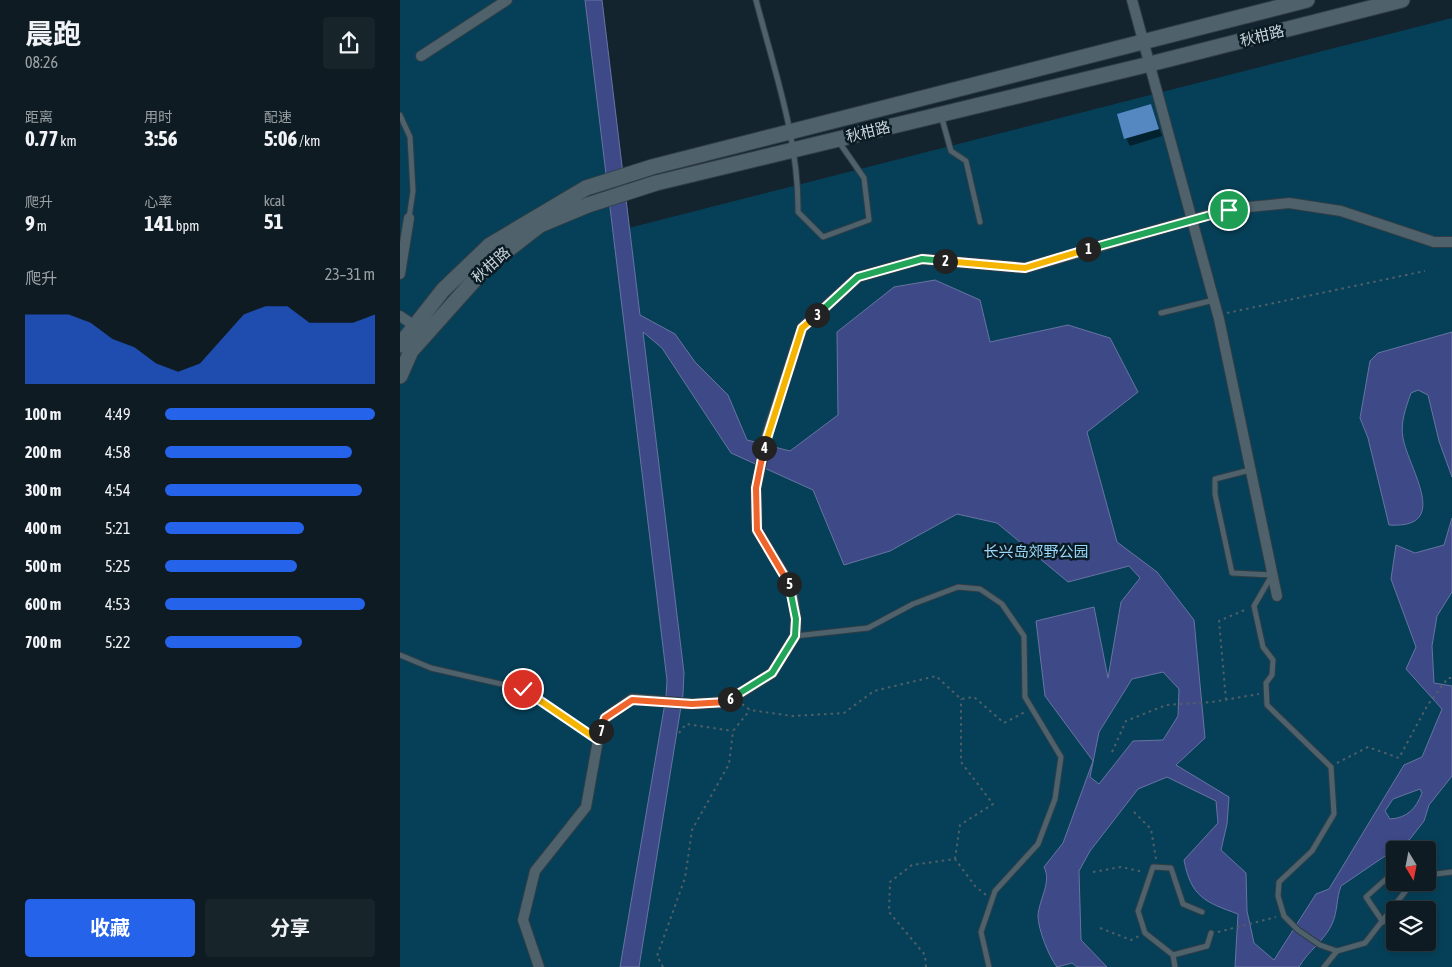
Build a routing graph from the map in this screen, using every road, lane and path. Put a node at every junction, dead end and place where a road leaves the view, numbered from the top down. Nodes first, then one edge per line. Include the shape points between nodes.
1 (507, 0) edge
2 (756, 0) edge
3 (1132, 0) edge
4 (1308, 0) edge
5 (1402, 0) edge
6 (1143, 41) junction
7 (421, 56) dead end
8 (1150, 64) junction
9 (941, 114) junction
10 (400, 115) edge
11 (790, 131) junction
12 (837, 140) junction
13 (794, 151) junction
14 (409, 218) joint
15 (1192, 219) junction
16 (980, 222) dead end
17 (1452, 242) edge
18 (1425, 271) dead end
19 (400, 274) edge
20 (1214, 300) junction
21 (1161, 313) dead end
22 (1218, 315) junction
23 (400, 316) edge
24 (415, 326) junction
25 (400, 345) edge
26 (400, 376) edge
27 (1250, 470) junction
28 (1272, 575) junction
29 (1277, 596) dead end
30 (1254, 606) junction
31 (795, 636) junction
32 (400, 655) edge
33 (1452, 678) edge
34 (1266, 692) junction
35 (734, 696) junction
36 (961, 699) junction
37 (1226, 700) junction
38 (1032, 709) junction
39 (750, 710) junction
40 (734, 731) junction
41 (679, 733) dead end
42 (598, 740) junction
43 (1112, 752) dead end
44 (1330, 767) junction
45 (1134, 812) dead end
46 (955, 858) junction
47 (1157, 867) junction
48 (1093, 872) dead end
49 (1452, 872) edge
50 (1151, 873) junction
51 (1436, 874) edge
52 (1386, 879) edge
53 (1406, 891) edge
54 (992, 901) junction
55 (1202, 912) dead end
56 (1284, 916) junction
57 (1383, 922) junction
58 (1100, 928) dead end
59 (1145, 932) junction
60 (1211, 933) joint
61 (1337, 950) junction
62 (1173, 955) junction
63 (539, 967) edge
64 (663, 967) edge
65 (926, 967) edge
66 (989, 967) edge
67 (1175, 967) edge
68 (1324, 967) edge

1 - 7 street
2 - 11 lane
3 - 6 street
4 - 6 street, 秋柑路
5 - 8 street, 秋柑路
6 - 8 street
6 - 11 street, 秋柑路
8 - 9 street, 秋柑路
8 - 15 street
9 - 12 street, 秋柑路
9 - 16 lane via 951,151 966,161
10 - 14 lane via 410,137 413,191
11 - 13 lane
11 - 24 street, 秋柑路 via 586,188 490,245 443,290
12 - 13 street, 秋柑路
12 - 13 lane via 864,178 869,220 823,237 798,212 799,182
13 - 26 street, 秋柑路 via 656,184 588,205 540,225 487,266 411,351
14 - 19 street
15 - 17 street via 1229,210 1290,203 1341,211 1434,242
15 - 20 street
15 - 31 street via 1025,268 922,259 858,277 802,328 767,435 756,488 757,530 791,586
18 - 22 path
20 - 21 lane
20 - 22 street
22 - 27 street
23 - 24 street
24 - 25 street, 秋柑路
27 - 28 street
27 - 28 lane via 1215,479 1214,494 1232,573
28 - 29 street
28 - 30 lane
30 - 34 lane via 1263,647 1273,660
30 - 37 path via 1219,621
31 - 35 street via 772,673
31 - 38 lane via 868,628 913,604 958,587 980,589 1002,604 1024,636 1025,697
32 - 42 lane via 431,668 523,689
33 - 44 path via 1448,678 1428,706 1399,758 1368,747
34 - 37 path
34 - 44 lane via 1267,705
35 - 39 path
35 - 42 street via 726,702 632,700 605,718
36 - 38 path via 974,697 1004,722
36 - 39 path via 936,676 874,692 844,714 792,716
36 - 46 path via 961,762 993,804 960,825
37 - 43 path via 1166,705 1126,721
38 - 54 lane via 1061,757 1055,799 1038,844 995,891
39 - 40 path
40 - 41 path via 686,724
40 - 64 path via 729,764 692,830 685,878 657,956
42 - 63 street via 586,807 535,871 523,920
44 - 56 lane via 1334,814 1312,851 1279,882 1278,896
45 - 47 path via 1151,829
46 - 54 path via 975,886
46 - 65 path via 912,864 890,882 889,912 925,955
47 - 50 lane via 1153,867
47 - 55 lane via 1171,868 1183,904
48 - 50 path via 1121,867
49 - 51 lane
50 - 59 lane via 1138,911
52 - 57 lane via 1366,897
53 - 57 lane
54 - 66 lane via 981,932
56 - 60 path
56 - 61 lane via 1320,945
57 - 61 lane via 1365,943
58 - 59 path via 1131,940
59 - 62 lane
60 - 62 lane via 1207,946
61 - 68 lane
62 - 67 lane

